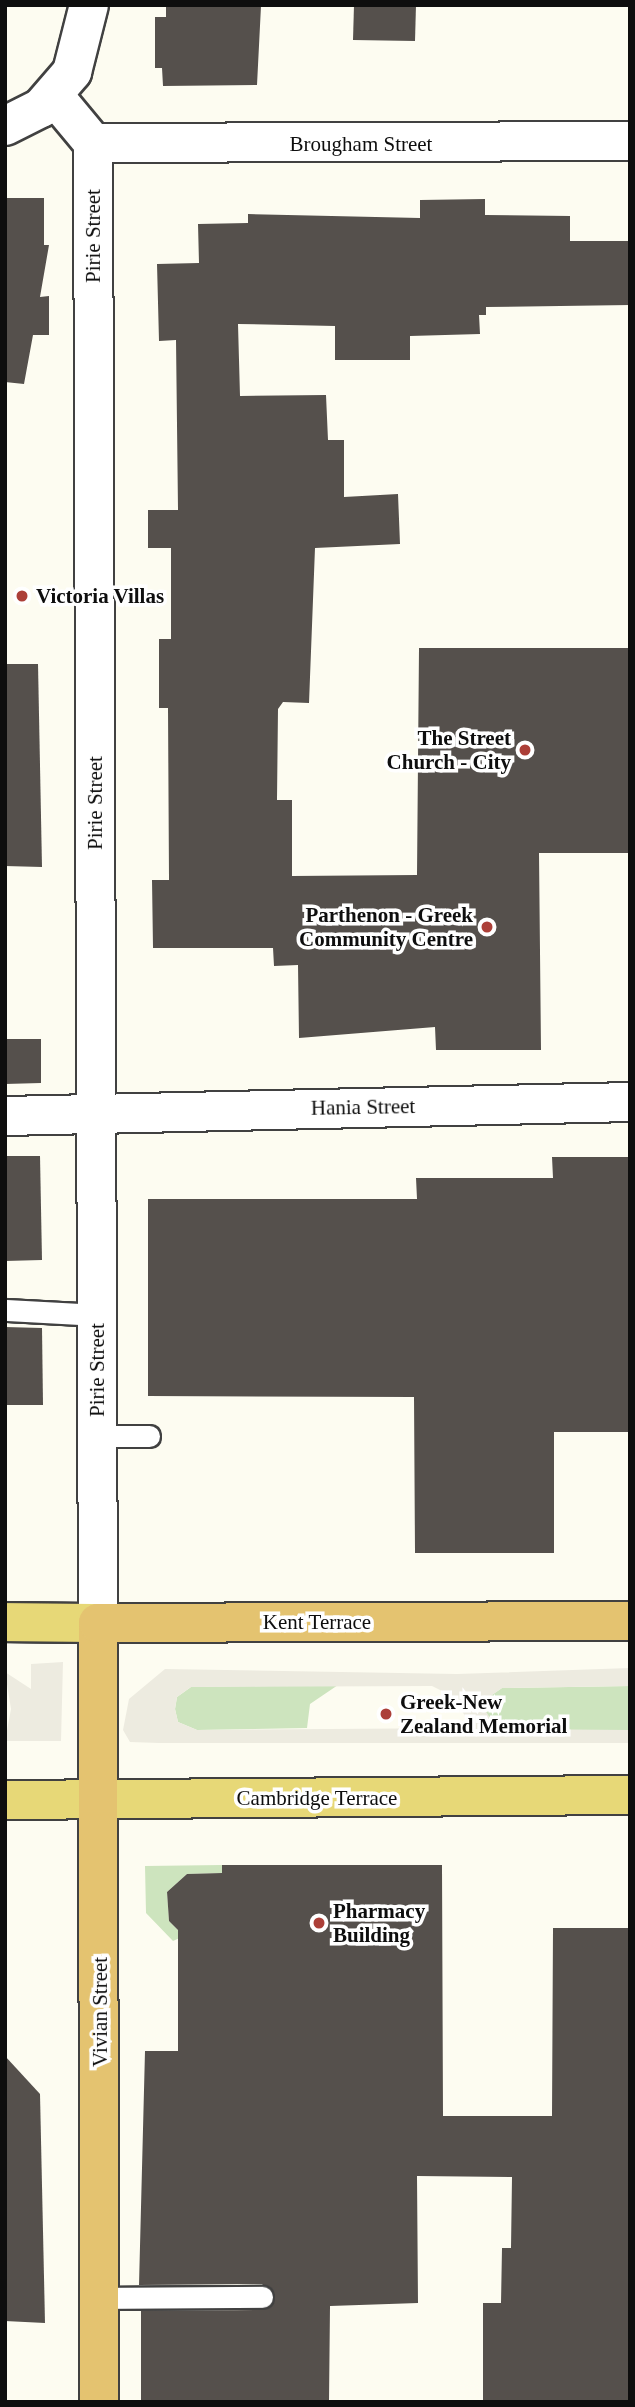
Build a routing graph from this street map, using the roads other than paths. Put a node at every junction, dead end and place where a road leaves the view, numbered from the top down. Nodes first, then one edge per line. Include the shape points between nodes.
1 (89, 5) edge
2 (54, 96) junction
3 (5, 126) edge
4 (630, 141) edge
5 (93, 143) junction
6 (630, 1102) edge
7 (96, 1112) junction
8 (5, 1116) edge
9 (5, 1310) edge
10 (97, 1315) junction
11 (97, 1436) junction
12 (149, 1436) dead end
13 (630, 1621) edge
14 (5, 1622) edge
15 (98, 1623) junction
16 (630, 1796) edge
17 (97, 1799) junction
18 (5, 1800) edge
19 (262, 2297) dead end
20 (100, 2298) junction
21 (99, 2402) edge

1 - 2 street via 81,51
2 - 3 street
2 - 5 street
4 - 5 street, Brougham Street
5 - 7 street, Pirie Street
6 - 7 street, Hania Street
7 - 8 street, Hania Street
7 - 10 street, Pirie Street
9 - 10 lane
10 - 11 street, Pirie Street
11 - 12 lane
11 - 15 street, Pirie Street
13 - 15 highway, Kent Terrace
14 - 15 main road, Kent Terrace
15 - 17 highway, Vivian Street
16 - 17 main road, Cambridge Terrace
17 - 18 main road, Cambridge Terrace
17 - 20 highway, Vivian Street
19 - 20 lane
20 - 21 highway, Vivian Street

